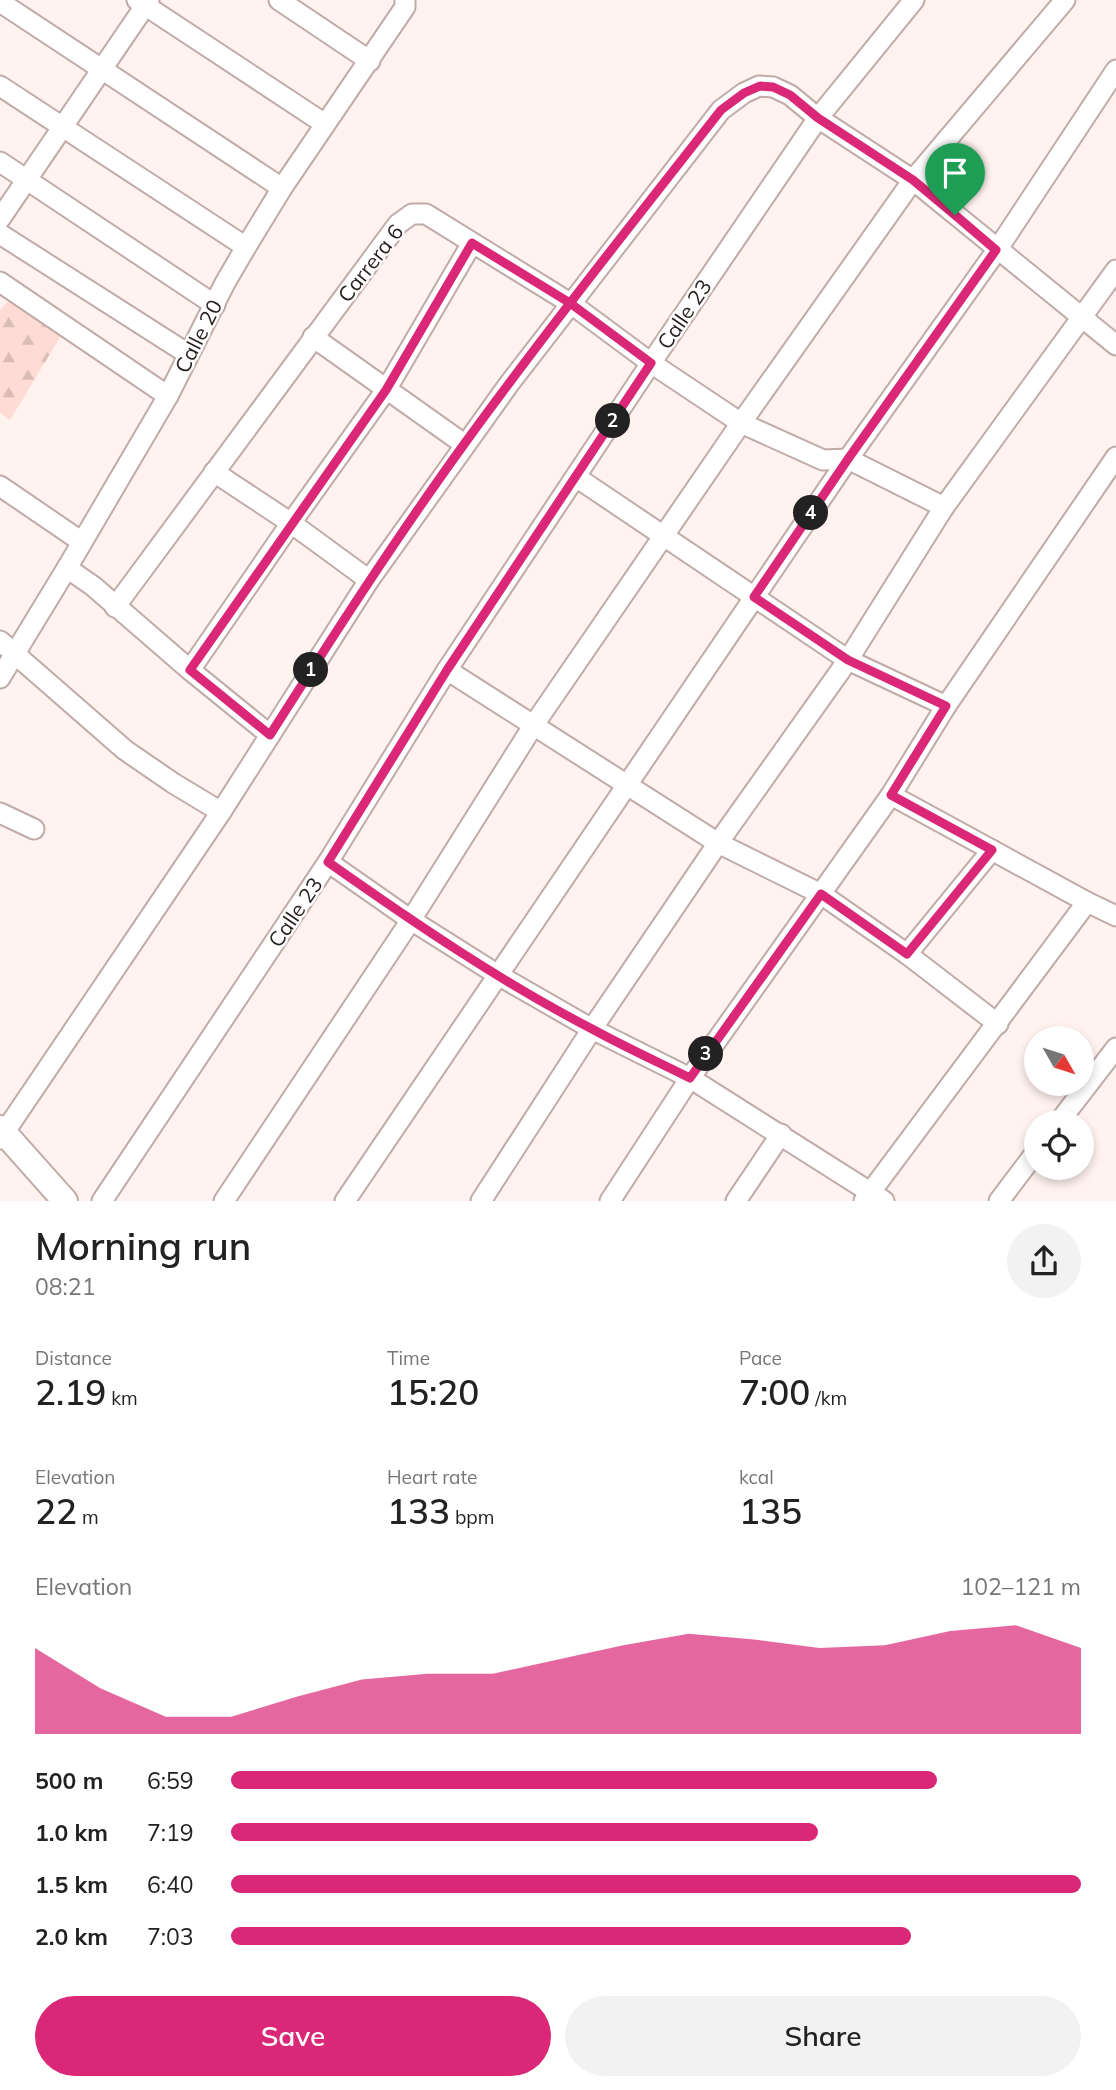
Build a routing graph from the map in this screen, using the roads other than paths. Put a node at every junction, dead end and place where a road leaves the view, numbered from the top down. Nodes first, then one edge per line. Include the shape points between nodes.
1 (279, 0) edge
2 (405, 0) edge
3 (915, 0) edge
4 (1065, 0) edge
5 (0, 2) edge
6 (144, 2) edge
7 (370, 61) junction
8 (102, 69) junction
9 (1116, 70) edge
10 (0, 86) edge
11 (818, 118) junction
12 (325, 124) junction
13 (63, 128) junction
14 (0, 162) edge
15 (28, 180) junction
16 (913, 180) junction
17 (282, 188) junction
18 (0, 219) edge
19 (0, 234) edge
20 (472, 243) junction
21 (247, 247) junction
22 (996, 250) junction
23 (1116, 270) edge
24 (0, 282) edge
25 (570, 303) junction
26 (215, 305) junction
27 (1082, 318) junction
28 (313, 337) junction
29 (1116, 345) edge
30 (188, 354) junction
31 (651, 363) junction
32 (386, 390) junction
33 (168, 396) junction
34 (741, 423) junction
35 (464, 444) junction
36 (1116, 457) edge
37 (848, 459) junction
38 (214, 472) junction
39 (576, 477) junction
40 (0, 486) edge
41 (944, 507) junction
42 (291, 523) junction
43 (664, 538) junction
44 (82, 542) junction
45 (67, 568) junction
46 (369, 580) junction
47 (754, 597) junction
48 (115, 607) junction
49 (7, 647) edge
50 (848, 660) junction
51 (190, 670) junction
52 (447, 670) junction
53 (0, 678) edge
54 (946, 706) junction
55 (533, 726) junction
56 (270, 735) junction
57 (626, 785) junction
58 (891, 795) junction
59 (221, 812) junction
60 (0, 813) edge
61 (34, 830) dead end
62 (718, 843) junction
63 (992, 850) junction
64 (328, 862) junction
65 (821, 894) junction
66 (1087, 902) junction
67 (1116, 916) edge
68 (411, 920) junction
69 (907, 954) junction
70 (498, 975) junction
71 (998, 1024) junction
72 (592, 1029) junction
73 (1116, 1048) edge
74 (690, 1078) junction
75 (1068, 1110) edge
76 (1, 1133) edge
77 (781, 1134) junction
78 (1024, 1169) edge
79 (111, 1197) edge
80 (873, 1198) edge
81 (65, 1201) edge
82 (224, 1201) edge
83 (345, 1201) edge
84 (481, 1201) edge
85 (610, 1201) edge
86 (736, 1201) edge
87 (999, 1201) edge

1 - 7 street
2 - 7 street, Calle 20
3 - 11 street, Calle 23
4 - 16 street
5 - 8 street
6 - 8 street
6 - 12 street
7 - 12 street, Calle 20
8 - 13 street
8 - 17 street
9 - 22 street
10 - 13 street
11 - 16 street
11 - 25 street via 773,87 760,86 744,93 721,110
11 - 31 street, Calle 23
12 - 17 street, Calle 20
13 - 15 street
13 - 21 street
14 - 15 street
15 - 18 street
15 - 26 street
16 - 22 street
16 - 34 street
17 - 21 street, Calle 20
19 - 30 street
20 - 25 street, Carrera 6
20 - 28 street, Carrera 6 via 426,214 412,214 398,224
20 - 32 street
21 - 26 street, Calle 20
22 - 27 street
22 - 37 street
23 - 27 street
24 - 33 street
25 - 31 street, Carrera 6
25 - 35 street
26 - 30 street, Calle 20
27 - 29 street
27 - 41 street
28 - 32 street
28 - 38 street, Carrera 6
30 - 33 street, Calle 20
31 - 34 street, Carrera 6
31 - 39 street, Calle 23
32 - 35 street
32 - 42 street
33 - 44 street, Calle 20
34 - 37 street, Carrera 6 via 823,460
34 - 43 street
35 - 46 street
36 - 54 street
37 - 41 street, Carrera 6
37 - 47 street
38 - 42 street
38 - 48 street, Carrera 6
39 - 43 street
39 - 52 street, Calle 23
40 - 44 street
41 - 50 street
42 - 46 street
42 - 51 street
43 - 47 street
43 - 55 street
44 - 45 street, Calle 20
45 - 48 street
45 - 49 street, Calle 20
46 - 56 street
47 - 50 street
47 - 57 street
48 - 51 street
49 - 53 street, Calle 20
49 - 59 street via 125,750
50 - 54 street
50 - 62 street
51 - 56 street
52 - 55 street
52 - 64 street, Calle 23
54 - 58 street
55 - 57 street
55 - 68 street
56 - 59 street
57 - 62 street
57 - 70 street
58 - 63 street
58 - 65 street
59 - 76 street
60 - 61 street
62 - 65 street
62 - 72 street
63 - 66 street
63 - 69 street
64 - 68 street
64 - 79 street, Calle 23
65 - 69 street
65 - 74 street
66 - 67 street
66 - 71 street
68 - 70 street
68 - 82 street
69 - 71 street
70 - 72 street
70 - 83 street
71 - 80 street
72 - 74 street
72 - 84 street
73 - 75 street
74 - 77 street
74 - 85 street
76 - 81 main road
77 - 80 street
77 - 86 street
78 - 87 street

